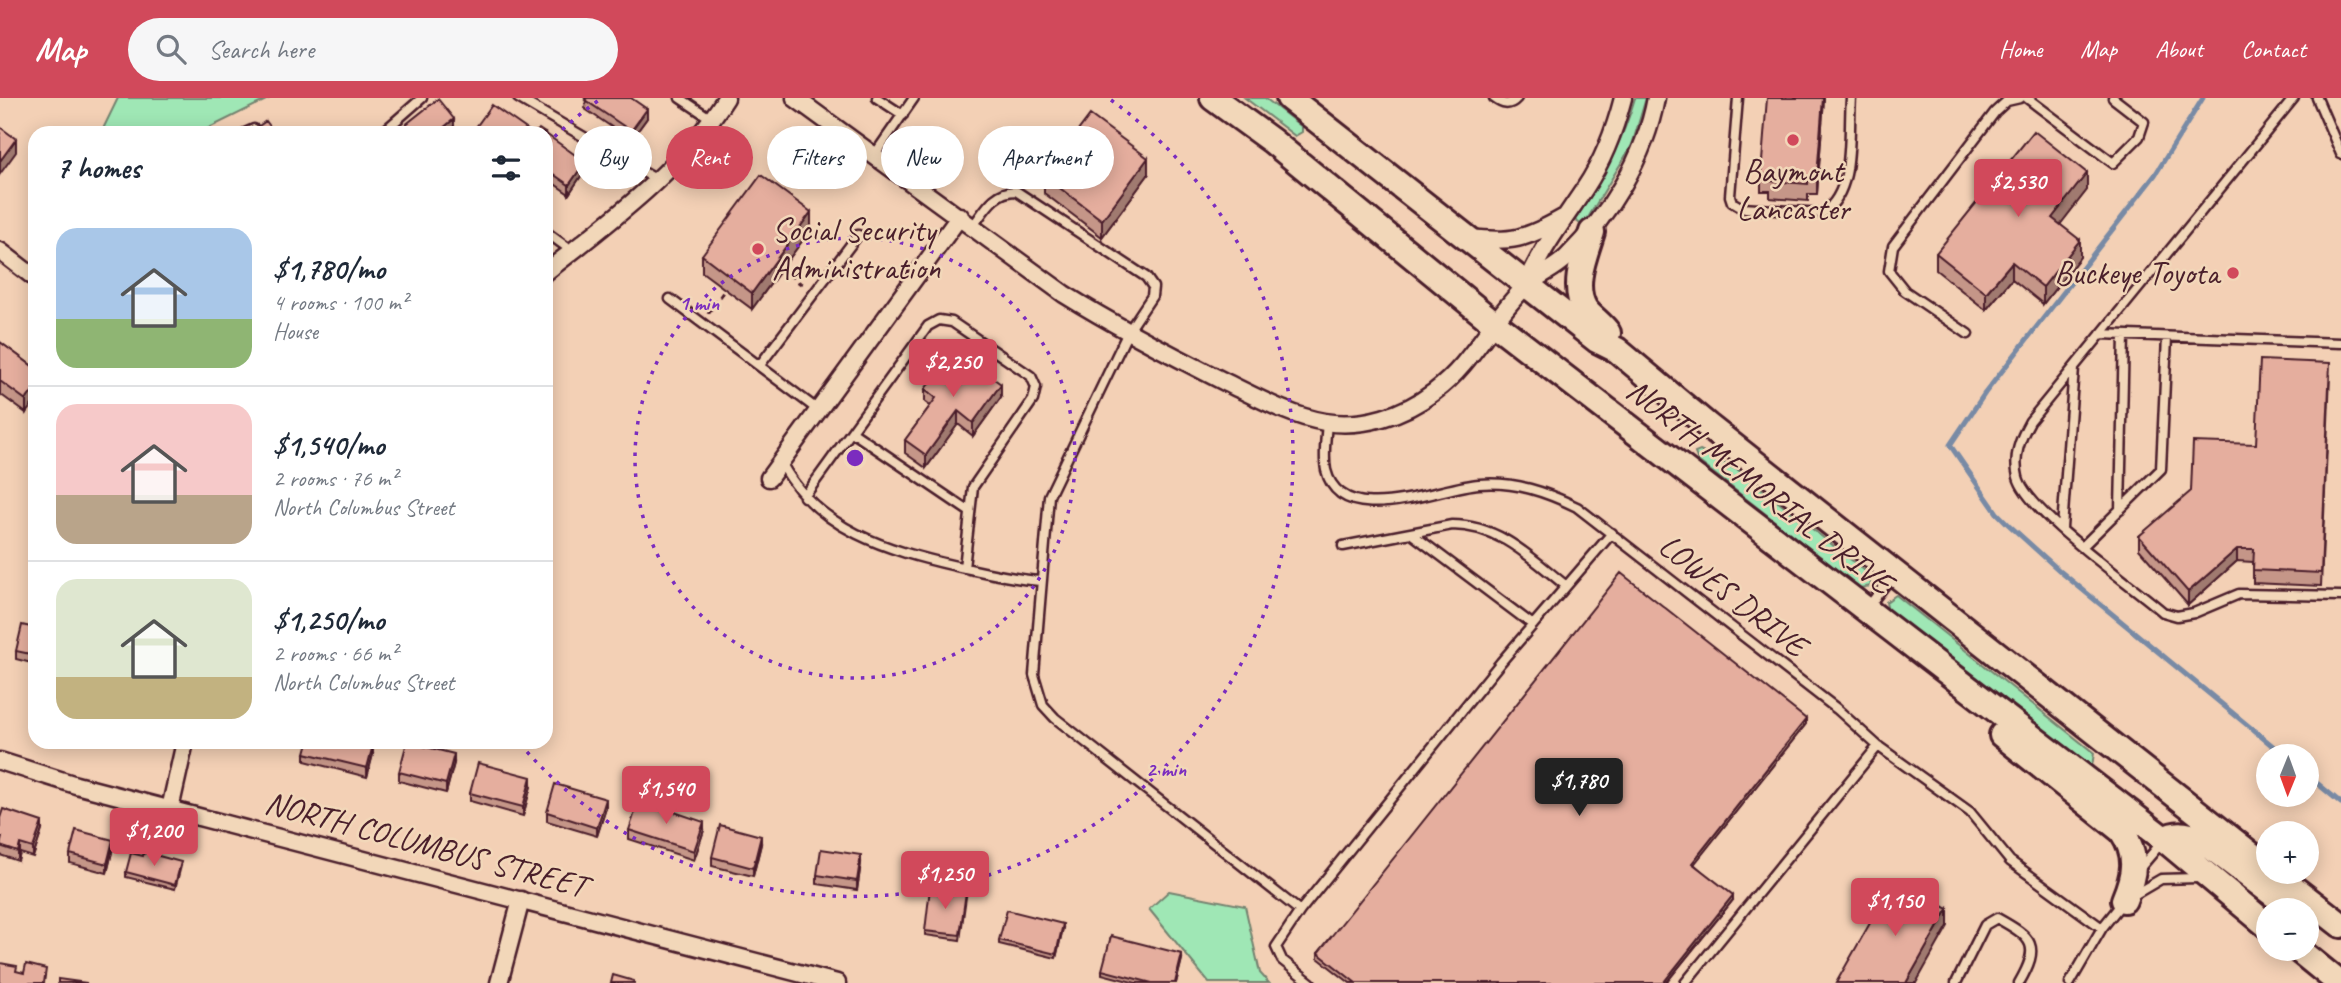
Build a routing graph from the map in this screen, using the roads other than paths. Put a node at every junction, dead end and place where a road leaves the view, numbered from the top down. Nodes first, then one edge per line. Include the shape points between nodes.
1 (422, 98) edge
2 (518, 98) edge
3 (680, 98) edge
4 (726, 98) edge
5 (795, 98) edge
6 (877, 98) edge
7 (914, 98) edge
8 (1213, 98) edge
9 (1289, 98) edge
10 (1494, 98) edge
11 (1517, 98) edge
12 (1623, 98) edge
13 (1656, 98) edge
14 (1738, 98) edge
15 (1851, 98) edge
16 (2020, 98) edge
17 (2027, 98) edge
18 (2113, 98) edge
19 (2294, 98) edge
20 (2317, 98) edge
21 (902, 115) junction
22 (713, 120) junction
23 (390, 126) edge
24 (2341, 154) edge
25 (876, 155) junction
26 (659, 181) junction
27 (960, 216) junction
28 (1563, 218) junction
29 (973, 226) junction
30 (1592, 232) junction
31 (858, 235) dead end
32 (553, 237) edge
33 (1464, 237) junction
34 (0, 251) edge
35 (572, 251) junction
36 (553, 266) edge
37 (28, 273) edge
38 (1526, 286) junction
39 (670, 299) dead end
40 (1494, 323) junction
41 (1128, 332) junction
42 (1968, 334) dead end
43 (2101, 334) junction
44 (2124, 335) junction
45 (2167, 337) junction
46 (2341, 343) edge
47 (1617, 350) junction
48 (760, 365) junction
49 (2074, 368) junction
50 (818, 410) junction
51 (1327, 422) junction
52 (852, 432) junction
53 (782, 464) junction
54 (769, 478) dead end
55 (804, 497) junction
56 (2120, 510) junction
57 (970, 512) junction
58 (2062, 528) junction
59 (1612, 533) junction
60 (1412, 534) junction
61 (1343, 546) dead end
62 (2083, 546) junction
63 (964, 568) junction
64 (1894, 573) junction
65 (1040, 580) junction
66 (1565, 585) junction
67 (2341, 596) edge
68 (1866, 610) junction
69 (1533, 625) junction
70 (1915, 648) junction
71 (1878, 746) junction
72 (183, 749) edge
73 (0, 761) edge
74 (170, 809) junction
75 (2165, 839) junction
76 (2256, 859) edge
77 (2213, 880) junction
78 (2288, 884) edge
79 (2128, 890) junction
80 (2278, 898) edge
81 (521, 900) junction
82 (1300, 911) junction
83 (2256, 916) edge
84 (2341, 925) edge
85 (2102, 928) junction
86 (2319, 928) edge
87 (2341, 942) edge
88 (2311, 961) edge
89 (499, 983) edge
90 (837, 983) edge
91 (1311, 983) edge
92 (1685, 983) edge
93 (1956, 983) edge
94 (2019, 983) edge
95 (2070, 983) edge
96 (2339, 983) edge

1 - 23 lane
2 - 26 lane
3 - 22 lane
4 - 22 street
5 - 25 street
6 - 21 lane
7 - 21 lane
8 - 40 main road, NORTH MEMORIAL DRIVE
9 - 33 main road, NORTH MEMORIAL DRIVE
10 - 11 lane via 1508,104
12 - 28 street via 1603,157
13 - 30 street via 1628,175
14 - 15 lane via 1732,202 1742,208 1823,214 1844,189
16 - 42 lane via 2007,101 1995,112 1893,246 1889,271 1905,291
17 - 18 lane via 2113,163 2139,136 2144,122
19 - 43 lane
20 - 24 lane
21 - 25 lane
22 - 26 street
25 - 27 street
26 - 35 street
27 - 29 street
27 - 50 street
28 - 33 street via 1518,240
28 - 38 street
29 - 41 street via 1064,293
29 - 41 lane via 994,198 1016,191 1146,277 1153,287 1152,296
30 - 38 street via 1551,271
30 - 47 main road, NORTH MEMORIAL DRIVE via 1580,277 1583,306 1607,330
31 - 48 lane
32 - 35 lane
33 - 38 main road, NORTH MEMORIAL DRIVE
34 - 37 street
35 - 36 street
38 - 40 street
38 - 47 main road, NORTH MEMORIAL DRIVE
39 - 48 lane
40 - 51 street via 1456,373 1413,406 1390,417
40 - 68 main road, NORTH MEMORIAL DRIVE
41 - 51 street via 1292,414
41 - 65 lane via 1049,496
43 - 44 lane
43 - 49 lane
44 - 45 lane
44 - 56 lane
45 - 46 lane
45 - 56 lane via 2161,469
47 - 64 main road, NORTH MEMORIAL DRIVE
48 - 50 lane
49 - 58 lane
49 - 58 lane via 2030,421 2019,442 2016,465 2026,496
50 - 53 street
51 - 59 lane, LOWES DRIVE via 1327,472 1335,490 1355,502 1377,504 1461,486 1506,484 1556,496
52 - 55 lane
52 - 57 lane
52 - 57 lane via 928,326 946,320 959,327 1031,376 1036,387 1033,400 978,478
53 - 54 street
53 - 55 lane
55 - 63 lane via 864,538
56 - 62 lane
57 - 63 lane
58 - 62 lane
59 - 66 lane
59 - 71 lane, LOWES DRIVE
60 - 61 lane
60 - 66 lane via 1452,525 1486,529 1510,541
60 - 69 lane
62 - 67 lane via 2163,612 2177,616 2239,594
63 - 65 lane
64 - 68 lane
64 - 76 main road, NORTH MEMORIAL DRIVE
65 - 82 lane via 1034,675 1043,705
66 - 69 lane
68 - 70 main road, NORTH MEMORIAL DRIVE
69 - 82 lane
70 - 75 main road, NORTH MEMORIAL DRIVE
70 - 79 main road via 1968,708 2122,831 2133,852
71 - 85 lane, LOWES DRIVE via 1970,812 2010,861
71 - 92 lane
72 - 74 street
73 - 74 street, NORTH COLUMBUS STREET
74 - 81 street, NORTH COLUMBUS STREET
75 - 77 main road, NORTH MEMORIAL DRIVE
75 - 79 lane
75 - 80 main road via 2184,834 2199,838
77 - 79 lane via 2181,876
77 - 83 main road, NORTH MEMORIAL DRIVE
78 - 84 main road
79 - 85 lane
81 - 89 street
81 - 90 street, NORTH COLUMBUS STREET
82 - 91 lane via 1276,947 1282,960
85 - 95 lane
86 - 87 main road
88 - 96 main road
93 - 94 lane via 1985,925 1997,918 2027,936 2033,947

